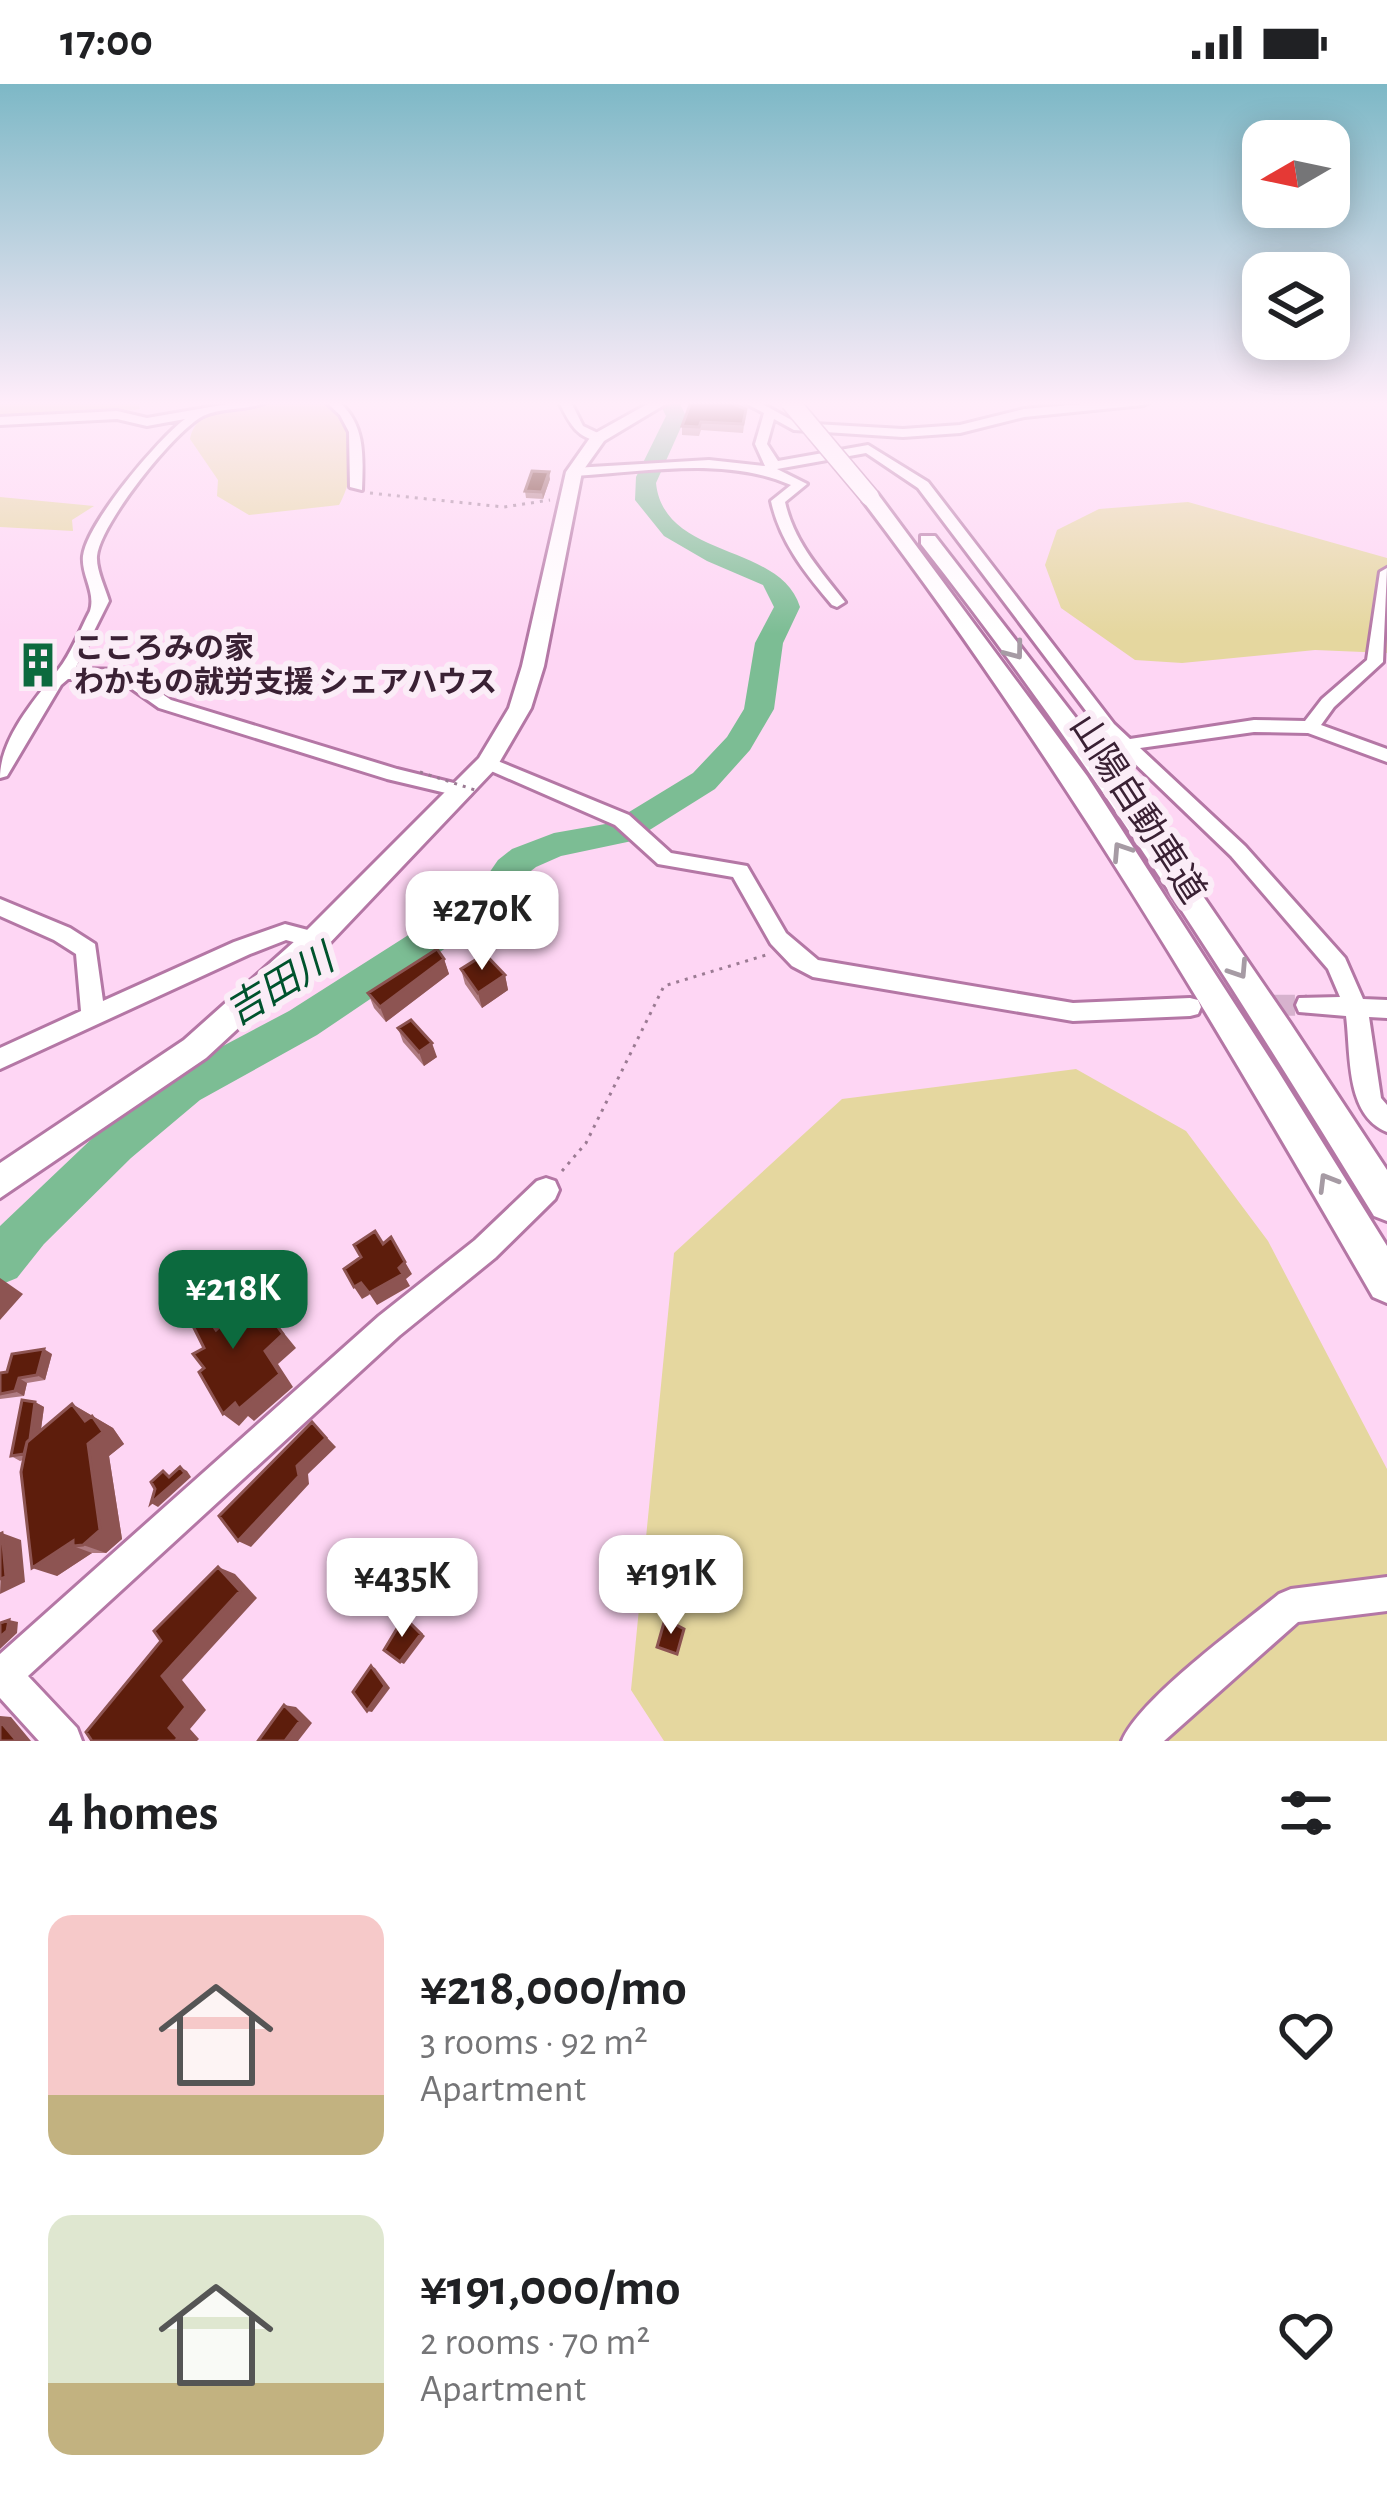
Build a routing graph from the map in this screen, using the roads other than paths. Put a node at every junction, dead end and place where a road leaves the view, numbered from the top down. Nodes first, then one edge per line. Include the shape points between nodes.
1 (135, 479) edge
2 (354, 479) edge
3 (572, 479) edge
4 (792, 479) edge
5 (864, 479) edge
6 (868, 479) edge
7 (914, 479) edge
8 (357, 488) road end
9 (880, 495) junction
10 (1387, 572) edge
11 (837, 602) dead end
12 (64, 674) junction
13 (1310, 727) junction
14 (1125, 745) junction
15 (1387, 756) edge
16 (488, 763) junction
17 (0, 772) edge
18 (470, 791) junction
19 (0, 907) edge
20 (315, 940) junction
21 (1307, 1005) tunnel mouth
22 (1190, 1006) tunnel mouth
23 (1356, 1008) junction
24 (1387, 1009) edge
25 (94, 1015) junction
26 (0, 1059) edge
27 (1387, 1120) edge
28 (0, 1182) edge
29 (546, 1190) road end
30 (1387, 1203) edge
31 (1387, 1282) edge
32 (1387, 1594) edge
33 (2, 1676) edge
34 (64, 1741) edge
35 (1140, 1741) edge

1 - 12 street via 93,544 89,560 101,601
2 - 8 street
3 - 16 main road via 533,666
4 - 11 street via 800,484 778,501 781,520
5 - 9 highway, 山陽自動車道, bridge
6 - 9 highway, 山陽自動車道
7 - 14 street
9 -> 30 highway, 山陽自動車道 via 1061,711
31 -> 9 highway, 山陽自動車道 via 1201,973
10 - 13 street via 1375,662
12 - 17 street
12 - 18 street via 122,674 165,704 394,776
13 - 14 street via 1254,726
13 - 15 street
14 - 23 street via 1294,910 1336,964
16 - 18 main road
16 - 22 street via 629,828 665,860 740,871 778,940 813,968 1073,1012
18 - 20 main road
19 - 25 street via 87,950
20 - 25 street via 285,932
20 - 28 main road via 195,1048
21 - 23 street
23 - 24 street
23 - 27 street via 1370,1103
25 - 26 street
29 - 33 street
32 - 35 street via 1291,1606
33 - 34 street

